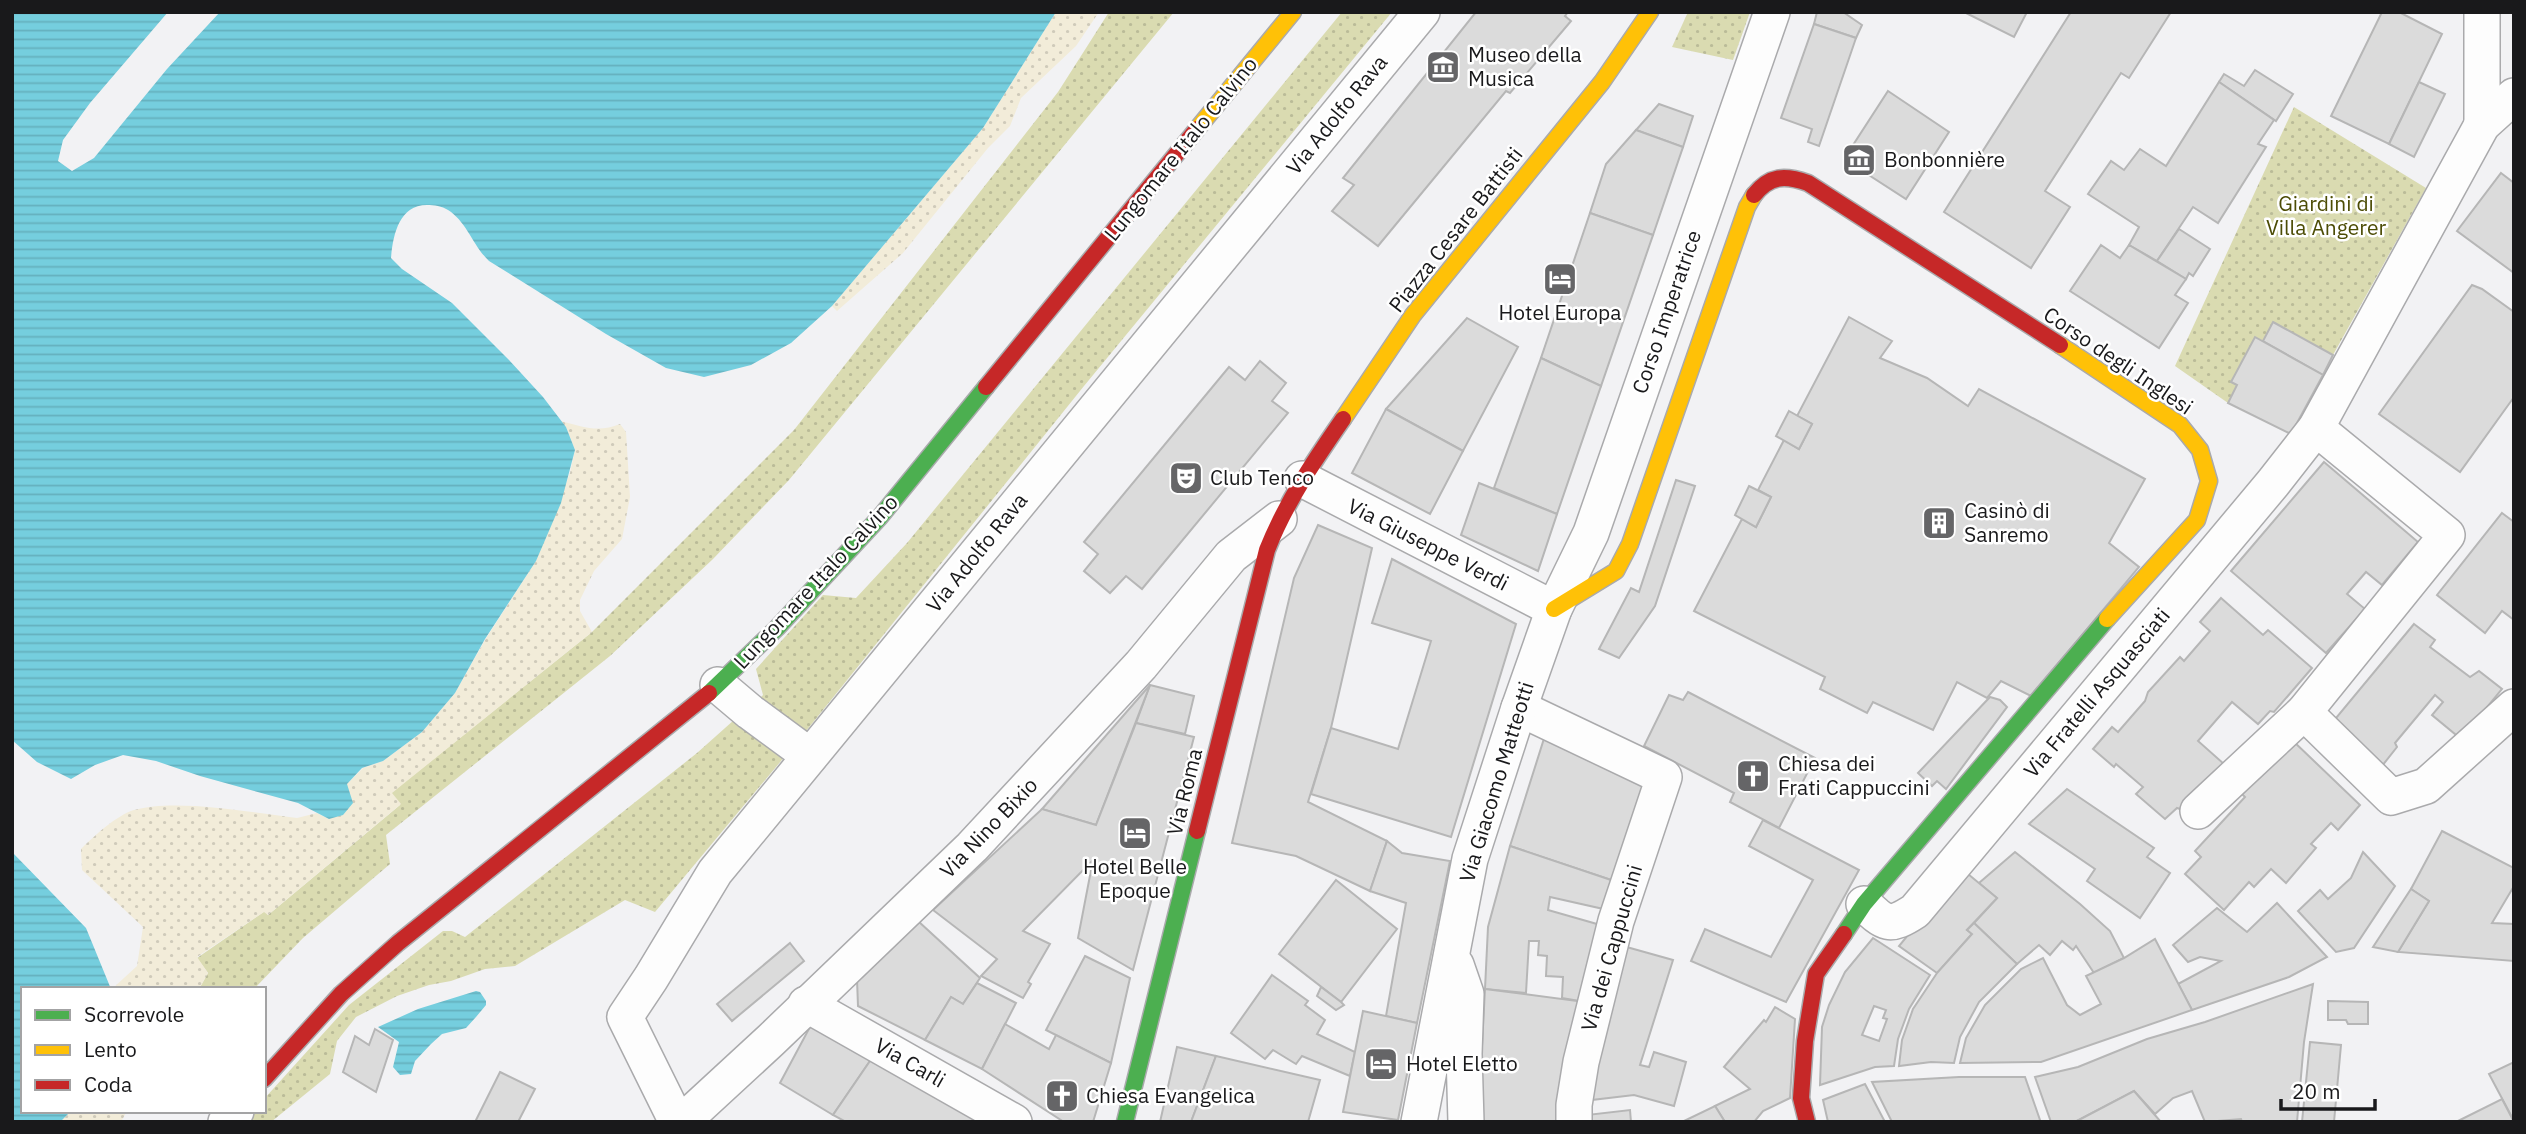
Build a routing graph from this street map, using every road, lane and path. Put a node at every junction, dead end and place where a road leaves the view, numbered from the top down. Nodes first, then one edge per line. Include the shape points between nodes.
1 (1293, 12) edge
2 (1422, 12) edge
3 (1650, 12) edge
4 (1772, 12) edge
5 (2482, 12) edge
6 (2514, 96) edge
7 (2482, 125) junction
8 (2316, 428) junction
9 (1302, 479) junction
10 (1279, 519) junction
11 (1554, 609) junction
12 (718, 685) junction
13 (2514, 707) edge
14 (1518, 708) junction
15 (2304, 712) junction
16 (810, 756) junction
17 (2197, 811) dead end
18 (1864, 904) junction
19 (1451, 952) junction
20 (806, 1004) junction
21 (266, 1077) edge
22 (679, 1122) edge
23 (1014, 1122) edge
24 (1125, 1122) edge
25 (1419, 1122) edge
26 (1466, 1122) edge
27 (1574, 1122) edge
28 (1807, 1122) edge

1 - 12 street, Lungomare Italo Calvino via 880,517
2 - 16 street, Via Adolfo Rava
3 - 9 street, Piazza Cesare Battisti via 1602,82 1413,315
4 - 11 street, Corso Imperatrice via 1591,533
5 - 7 street, Via Fratelli Asquasciati
6 - 7 street, Via Fratelli Asquasciati
7 - 8 street, Via Fratelli Asquasciati
8 - 15 street via 2447,535
8 - 18 street, Via Fratelli Asquasciati via 1915,911 1897,922 1883,921
9 - 10 street, Via Roma
9 - 11 street, Via Giuseppe Verdi
10 - 20 street, Via Nino Bixio via 1231,556 1141,665 972,847
10 - 24 street, Via Roma via 1267,550
11 - 14 street, Via Giacomo Matteotti
11 - 18 street, Corso degli Inglesi via 1616,571 1630,544 1747,207 1759,186 1775,177 1792,176 1808,183 2180,425 2200,450 2209,481 2197,520
12 - 16 street
12 - 21 street, Lungomare Italo Calvino via 398,943 341,994
13 - 15 street via 2426,786 2391,797
14 - 19 street, Via Giacomo Matteotti via 1470,859
14 - 27 street, Via dei Cappuccini via 1664,777 1616,921 1581,1062
15 - 17 street
16 - 22 street, Via Adolfo Rava via 715,873 625,1017
18 - 28 street, Corso degli Inglesi via 1816,974 1801,1098
19 - 25 street, Via Giacomo Matteotti
19 - 26 street via 1466,994
20 - 22 street, Via Nino Bixio
20 - 23 street, Via Carli

